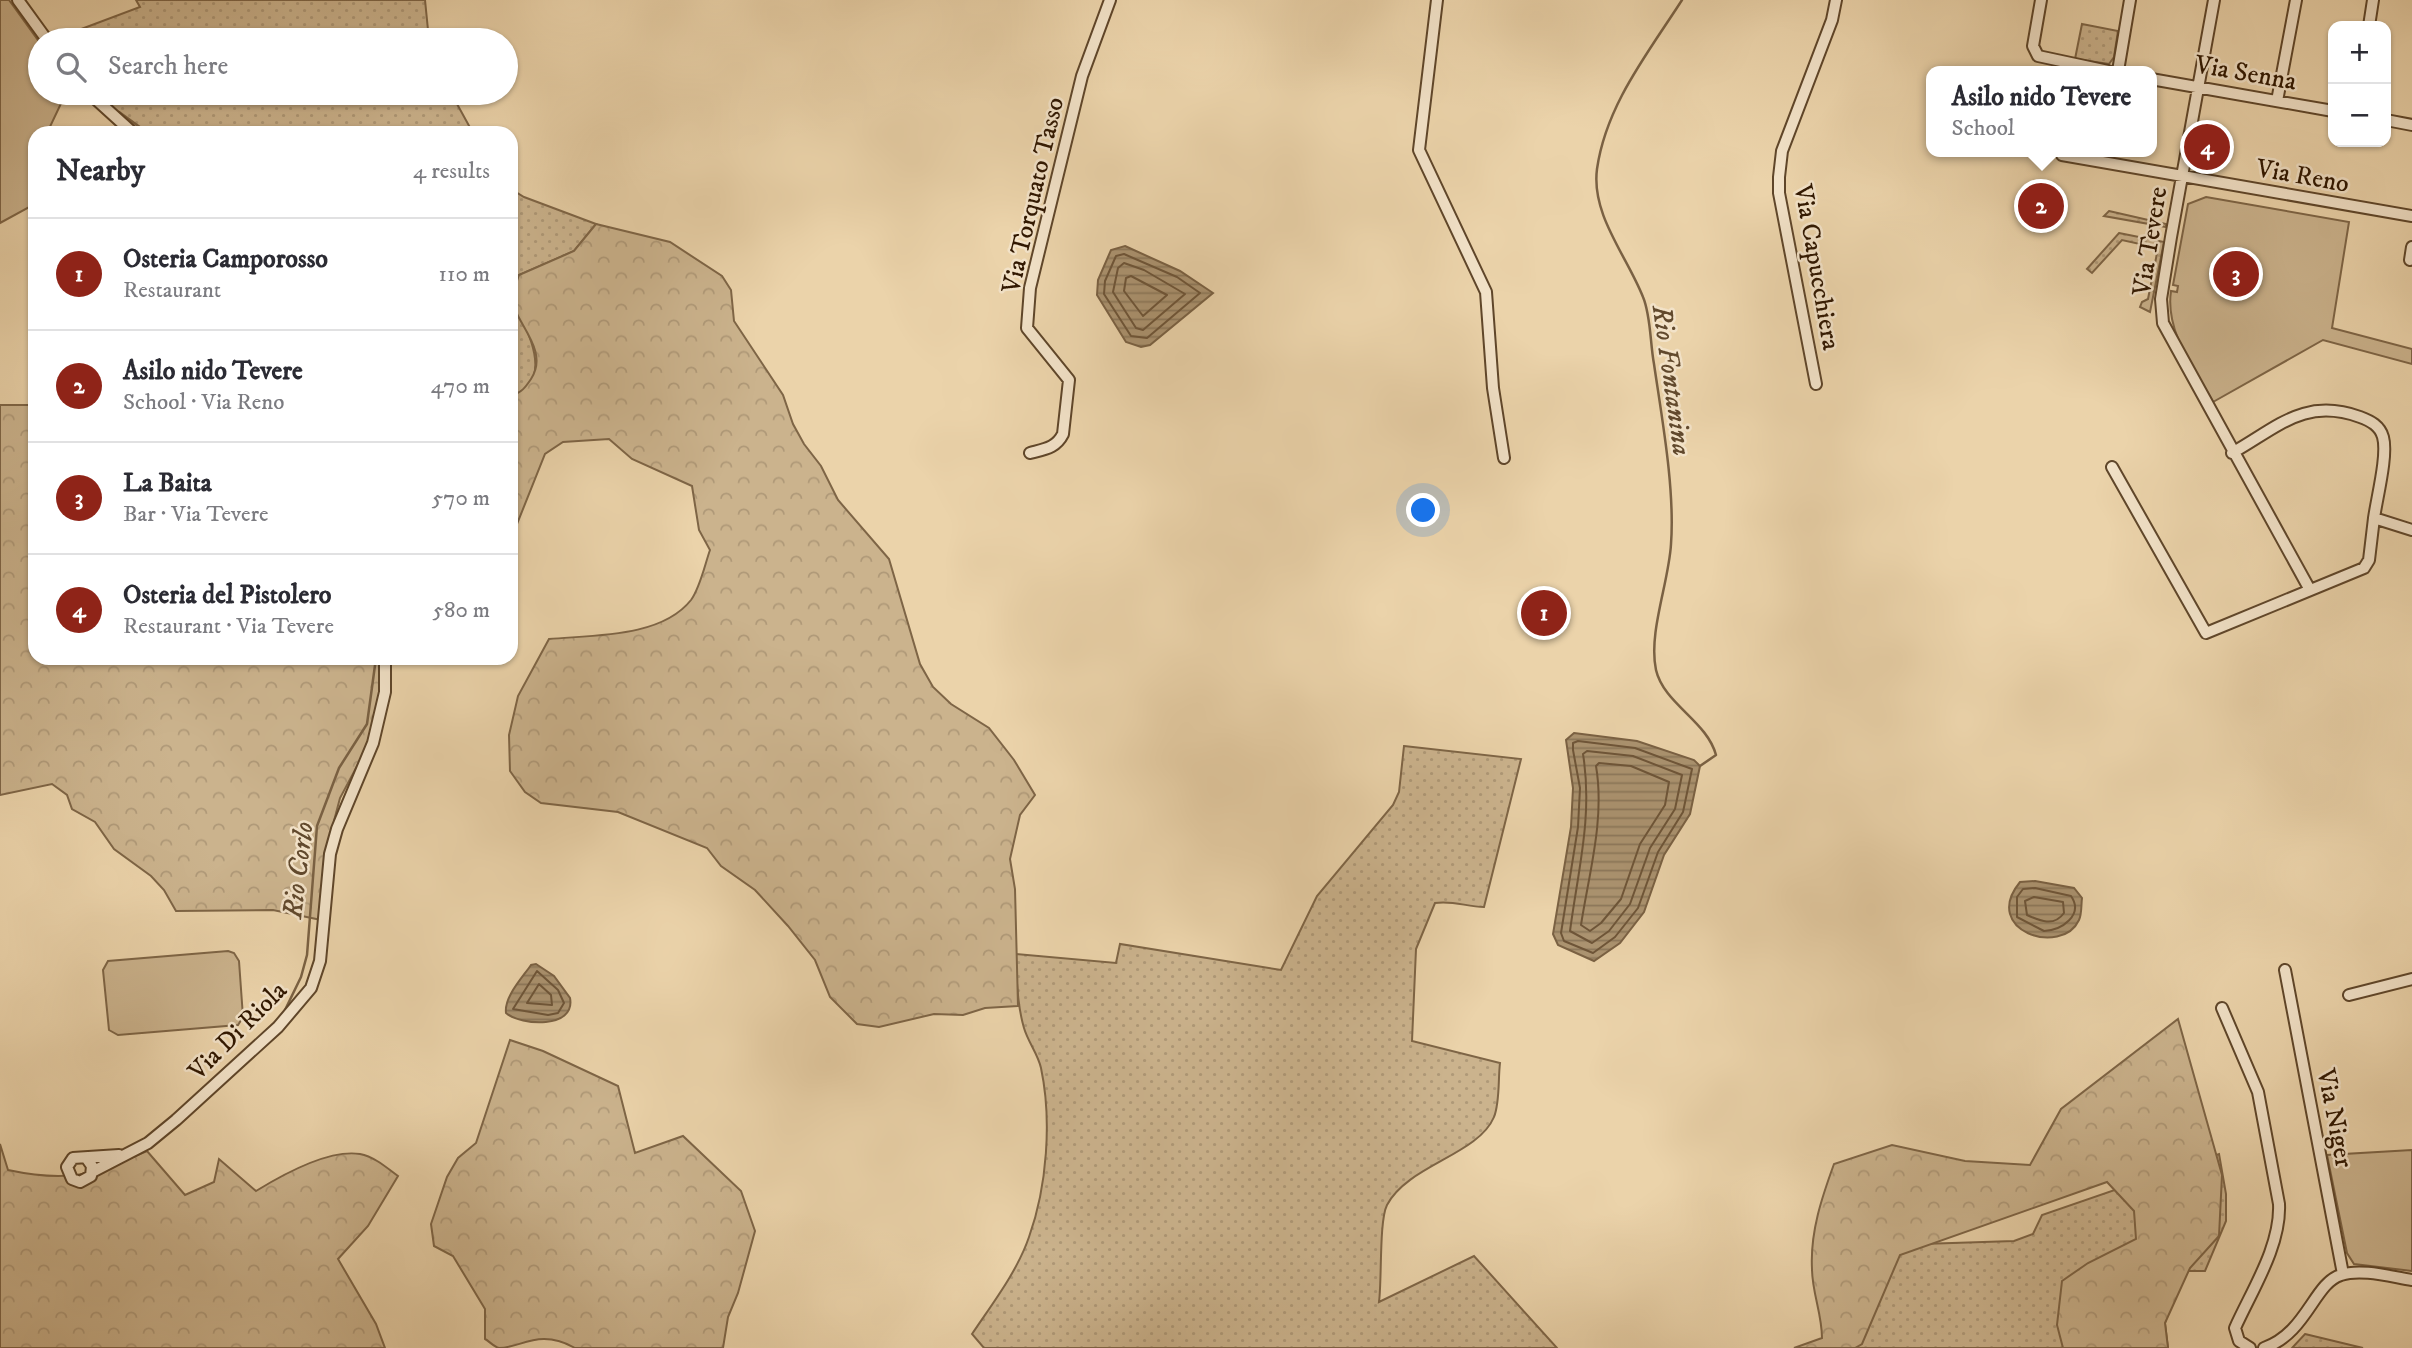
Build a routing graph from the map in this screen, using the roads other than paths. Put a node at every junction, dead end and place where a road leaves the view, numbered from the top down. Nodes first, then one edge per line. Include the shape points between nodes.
1 (18, 0) edge
2 (1110, 0) edge
3 (1437, 0) edge
4 (1836, 0) edge
5 (2040, 0) edge
6 (2130, 0) edge
7 (2214, 0) edge
8 (2296, 0) edge
9 (2373, 0) edge
10 (2370, 21) edge
11 (38, 28) edge
12 (2078, 66) edge
13 (2119, 66) edge
14 (2157, 80) edge
15 (2199, 87) junction
16 (2277, 101) junction
17 (102, 105) edge
18 (2328, 110) edge
19 (2391, 121) edge
20 (2412, 125) edge
21 (126, 126) edge
22 (2074, 157) edge
23 (2183, 177) junction
24 (2412, 216) edge
25 (2412, 247) edge
26 (2410, 260) dead end
27 (1816, 384) dead end
28 (1031, 453) dead end
29 (2232, 453) junction
30 (1504, 458) dead end
31 (2112, 467) dead end
32 (2374, 518) junction
33 (2412, 530) edge
34 (2310, 590) junction
35 (385, 665) edge
36 (2286, 970) dead end
37 (2412, 979) edge
38 (2349, 995) dead end
39 (2222, 1008) dead end
40 (121, 1155) junction
41 (88, 1159) junction
42 (92, 1172) junction
43 (2343, 1274) junction
44 (2412, 1280) edge
45 (2250, 1348) edge
46 (2264, 1348) edge

1 - 11 street
2 - 28 street, Via Torquato Tasso via 1082,76 1030,288 1027,328 1069,380 1059,442
3 - 30 street via 1419,150 1486,292
4 - 27 street, Via Capucchiera via 1780,160 1779,193
5 - 12 street via 2033,46 2036,54 2042,60
6 - 13 street
7 - 15 street, Via Tevere
8 - 16 street
9 - 10 street
14 - 15 street, Via Senna
15 - 16 street, Via Senna
15 - 23 street, Via Tevere
16 - 18 street, Via Senna
17 - 21 street
19 - 20 street
22 - 23 street, Via Reno
23 - 24 street, Via Reno
23 - 29 street, Via Tevere via 2161,299 2162,323
25 - 26 street
29 - 32 street via 2309,410 2332,410 2372,422 2384,442
29 - 34 street
31 - 34 street via 2206,633
32 - 33 street
32 - 34 street via 2368,565
35 - 40 street, Via Di Riola via 385,692 373,743 330,854 320,961 311,988 278,1027 176,1120 148,1143
36 - 43 street, Via Niger
37 - 38 street
39 - 45 street via 2258,1092 2279,1204 2272,1245 2235,1328 2239,1341
40 - 41 street, Via Di Riola
40 - 42 street, Via Di Riola
41 - 42 street
41 - 42 street via 73,1158 68,1174 80,1182
43 - 44 street
43 - 46 street via 2323,1288 2299,1326

